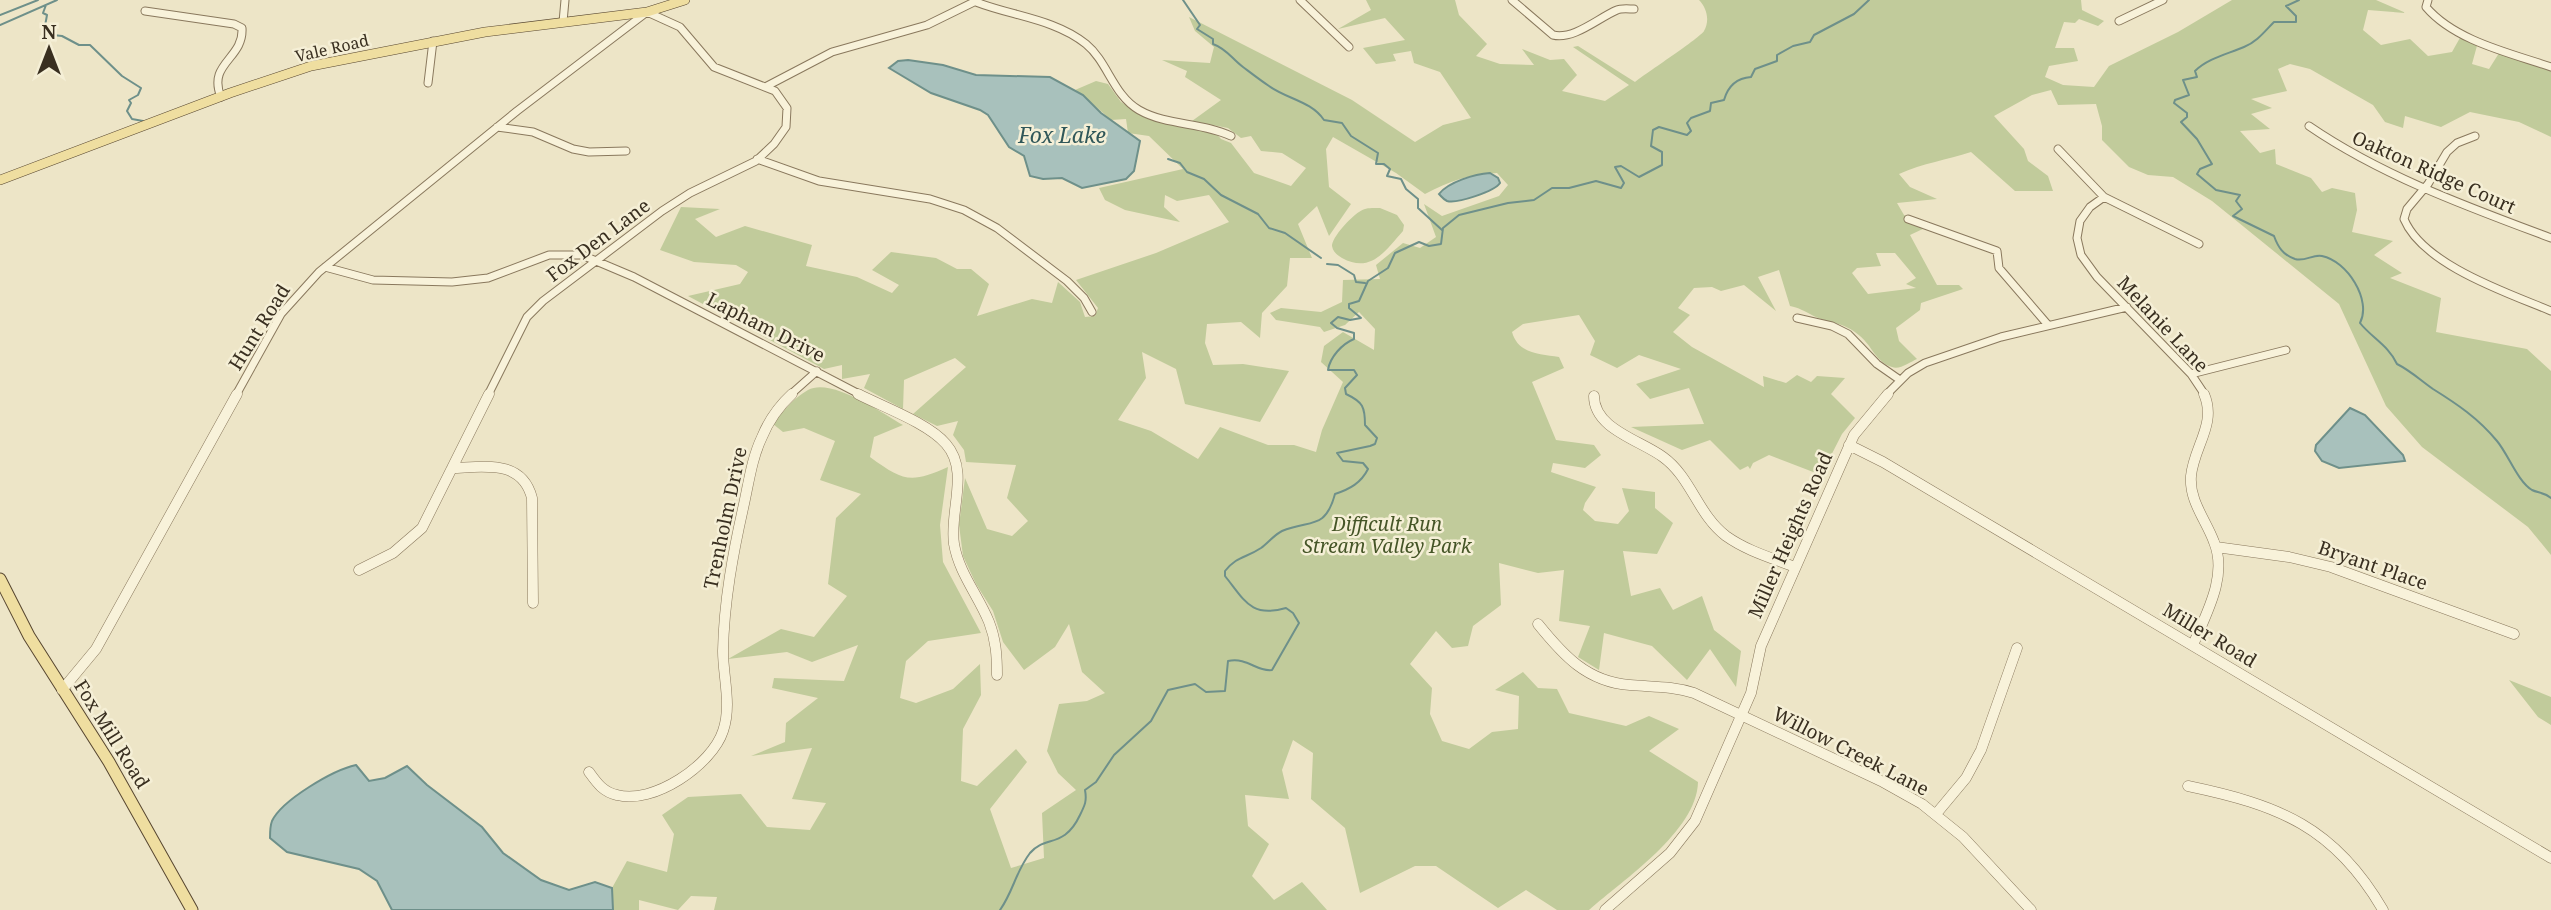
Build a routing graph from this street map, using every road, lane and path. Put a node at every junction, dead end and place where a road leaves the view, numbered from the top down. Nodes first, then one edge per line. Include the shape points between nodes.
1 (565, 0) edge
2 (685, 0) edge
3 (1300, 0) edge
4 (1511, 0) edge
5 (2162, 0) edge
6 (2428, 0) edge
7 (977, 1) edge
8 (1634, 9) dead end
9 (145, 11) dead end
10 (647, 12) junction
11 (2119, 20) dead end
12 (563, 22) junction
13 (433, 41) junction
14 (1349, 47) dead end
15 (2551, 67) edge
16 (428, 83) dead end
17 (767, 86) junction
18 (221, 97) junction
19 (2309, 126) dead end
20 (497, 127) junction
21 (2475, 135) dead end
22 (1231, 136) dead end
23 (2058, 149) dead end
24 (626, 151) dead end
25 (757, 159) junction
26 (0, 180) edge
27 (2425, 187) junction
28 (2104, 197) junction
29 (1908, 219) dead end
30 (2551, 238) edge
31 (2199, 244) dead end
32 (596, 260) junction
33 (325, 267) junction
34 (2126, 307) junction
35 (2551, 311) edge
36 (1092, 312) dead end
37 (1797, 318) dead end
38 (2048, 325) junction
39 (2286, 350) dead end
40 (817, 371) junction
41 (2191, 374) junction
42 (1900, 380) junction
43 (1594, 396) dead end
44 (1849, 445) junction
45 (452, 468) junction
46 (2216, 547) junction
47 (1795, 567) junction
48 (359, 570) dead end
49 (0, 579) edge
50 (533, 603) dead end
51 (1538, 624) dead end
52 (2514, 634) dead end
53 (2193, 645) junction
54 (2017, 648) dead end
55 (997, 675) dead end
56 (62, 690) junction
57 (1742, 716) junction
58 (589, 772) dead end
59 (2189, 786) dead end
60 (1936, 814) junction
61 (2551, 858) edge
62 (192, 910) edge
63 (1605, 910) edge
64 (2031, 910) edge
65 (2383, 910) edge

1 - 12 street
2 - 10 main road, Vale Road
3 - 14 street
4 - 8 street via 1561,37 1618,9
5 - 11 street
6 - 15 street via 2429,13 2448,27
7 - 17 street via 927,25 845,47
7 - 22 street via 1076,37 1098,55 1120,94 1138,110
9 - 18 street via 242,28 242,40 216,78
10 - 12 main road, Vale Road
10 - 17 street via 685,31 714,67
10 - 20 street, Hunt Road
12 - 13 main road, Vale Road
13 - 16 street
13 - 18 main road, Vale Road via 311,66
17 - 25 street, Fox Den Lane via 781,97 789,115 779,137
18 - 26 main road, Vale Road
19 - 27 street, Oakton Ridge Court via 2337,147
20 - 24 street via 533,132 584,151
20 - 33 street, Hunt Road
21 - 27 street via 2452,145
23 - 28 street
25 - 32 street, Fox Den Lane via 682,197
25 - 36 street via 828,183 911,194 970,212 1055,273 1087,301
27 - 30 street, Oakton Ridge Court
27 - 35 street via 2405,214 2405,225 2417,242 2445,261
28 - 31 street
28 - 34 street, Melanie Lane via 2084,212 2078,248 2084,261
29 - 38 street via 1997,251 1999,268
32 - 33 street, Lapham Drive via 549,255 488,278 452,282 375,281
32 - 40 street, Lapham Drive
32 - 45 street, Fox Den Lane via 527,317
33 - 56 street, Hunt Road via 281,314 96,649
34 - 38 street, Miller Heights Road
34 - 41 street, Melanie Lane
37 - 42 street via 1848,334 1877,365
38 - 42 street, Miller Heights Road via 1925,363
39 - 41 street
40 - 55 street, Lapham Drive via 935,434 954,452 958,473 952,517 954,544 962,571 995,633
40 - 58 street, Trenholm Drive via 772,416 747,485 726,592 722,667 727,718 721,739 698,768 655,792 609,792 595,784
41 - 46 street, Melanie Lane via 2210,410 2193,466 2192,489
42 - 44 street, Miller Heights Road
43 - 47 street via 1594,408 1605,421 1677,469 1720,531
44 - 47 street, Miller Heights Road
44 - 53 street, Miller Road
45 - 48 street, Fox Den Lane via 417,533 394,553
45 - 50 street via 505,469 528,483
46 - 52 street, Bryant Place via 2331,567
46 - 53 street, Melanie Lane via 2215,583
47 - 57 street, Miller Heights Road via 1760,646
49 - 56 main road, Fox Mill Road
51 - 57 street, Willow Creek Lane via 1579,670 1599,681 1685,690
53 - 61 street, Miller Road
54 - 60 street via 1977,759
56 - 62 main road, Fox Mill Road via 109,762
57 - 60 street, Willow Creek Lane via 1881,781
57 - 63 street, Miller Heights Road via 1690,829 1670,853
59 - 65 street via 2269,805 2299,821 2356,867
60 - 64 street, Willow Creek Lane

